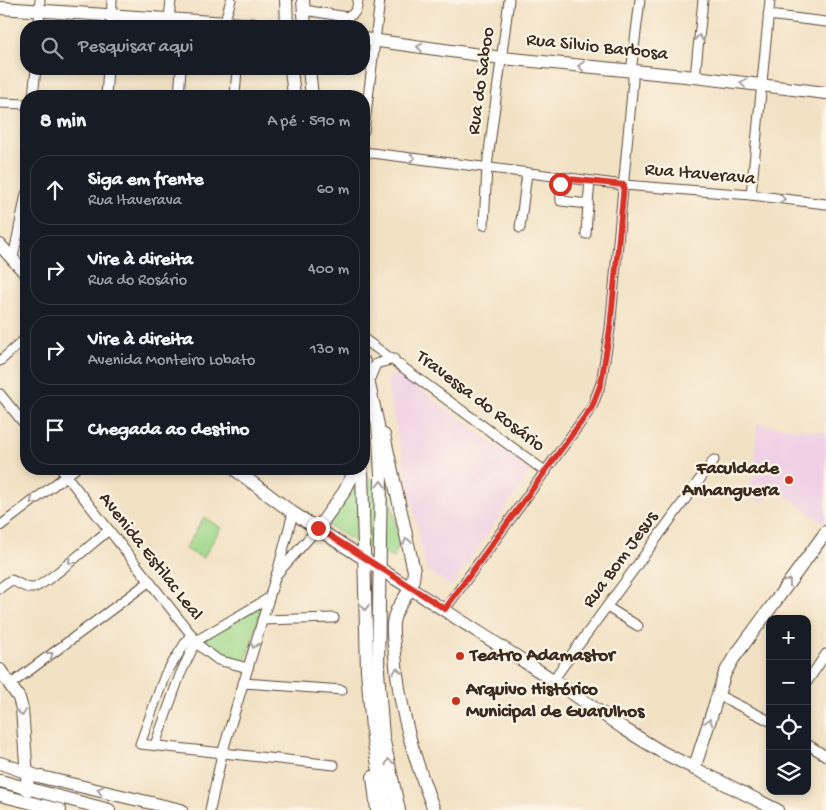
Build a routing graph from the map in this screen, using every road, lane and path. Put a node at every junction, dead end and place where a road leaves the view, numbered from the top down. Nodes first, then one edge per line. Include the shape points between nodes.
1 (112, 0) edge
2 (171, 0) edge
3 (231, 0) edge
4 (286, 0) edge
5 (358, 0) edge
6 (380, 0) edge
7 (509, 0) edge
8 (640, 0) edge
9 (703, 0) edge
10 (770, 0) edge
11 (40, 5) edge
12 (304, 5) edge
13 (0, 8) edge
14 (768, 15) junction
15 (169, 19) junction
16 (39, 20) edge
17 (107, 20) edge
18 (111, 20) edge
19 (140, 20) edge
20 (173, 20) edge
21 (225, 20) edge
22 (287, 20) edge
23 (305, 20) edge
24 (826, 22) edge
25 (370, 40) edge
26 (502, 58) junction
27 (632, 70) junction
28 (35, 75) edge
29 (108, 75) edge
30 (181, 75) edge
31 (237, 75) edge
32 (292, 75) edge
33 (310, 75) edge
34 (368, 75) edge
35 (695, 77) junction
36 (762, 85) junction
37 (34, 90) edge
38 (106, 90) edge
39 (179, 90) edge
40 (235, 90) edge
41 (293, 90) edge
42 (311, 90) edge
43 (367, 90) edge
44 (826, 93) edge
45 (0, 103) edge
46 (20, 104) edge
47 (370, 153) edge
48 (487, 167) junction
49 (527, 173) junction
50 (560, 178) junction
51 (590, 181) junction
52 (624, 185) junction
53 (751, 195) junction
54 (588, 204) junction
55 (826, 204) edge
56 (20, 224) edge
57 (484, 225) dead end
58 (520, 228) dead end
59 (586, 234) dead end
60 (0, 245) edge
61 (13, 258) junction
62 (20, 267) edge
63 (370, 342) edge
64 (20, 343) edge
65 (394, 359) junction
66 (0, 361) edge
67 (370, 379) edge
68 (370, 387) edge
69 (0, 394) edge
70 (20, 419) edge
71 (378, 425) junction
72 (714, 460) dead end
73 (546, 472) junction
74 (60, 475) edge
75 (65, 475) edge
76 (242, 475) edge
77 (353, 475) edge
78 (362, 475) edge
79 (293, 513) junction
80 (0, 526) edge
81 (318, 528) junction
82 (108, 530) junction
83 (826, 532) edge
84 (364, 558) junction
85 (379, 568) junction
86 (276, 575) junction
87 (150, 581) junction
88 (0, 588) edge
89 (411, 589) junction
90 (269, 598) junction
91 (608, 606) junction
92 (445, 609) junction
93 (334, 618) dead end
94 (262, 620) junction
95 (638, 626) dead end
96 (193, 638) junction
97 (826, 654) edge
98 (248, 668) junction
99 (0, 670) edge
100 (372, 671) junction
101 (811, 676) edge
102 (553, 680) junction
103 (244, 683) junction
104 (11, 684) junction
105 (342, 690) dead end
106 (718, 695) junction
107 (766, 719) edge
108 (373, 740) junction
109 (155, 745) junction
110 (811, 747) edge
111 (222, 754) junction
112 (826, 756) edge
113 (0, 763) edge
114 (334, 765) dead end
115 (694, 769) junction
116 (26, 773) junction
117 (0, 781) edge
118 (28, 790) junction
119 (0, 795) edge
120 (60, 810) edge
121 (109, 810) edge
122 (181, 810) edge
123 (210, 810) edge
124 (377, 810) edge
125 (387, 810) edge
126 (399, 810) edge
127 (434, 810) edge
128 (777, 810) edge

1 - 18 street
2 - 15 street
3 - 21 street
4 - 22 main road
5 - 12 street via 357,9 347,17
6 - 25 street
7 - 26 street, Rua do Saboo
8 - 27 street
35 -> 9 street
10 - 14 street
11 - 13 main road
11 - 16 street
11 - 17 main road
12 - 23 main road
14 - 24 street
14 - 36 street
15 - 19 main road
15 - 20 main road
26 -> 25 main road, Rua Silvio Barbosa
27 -> 26 main road, Rua Silvio Barbosa
26 - 48 street, Rua do Saboo
27 - 35 main road, Rua Silvio Barbosa
27 - 52 street
28 - 37 street
29 - 38 street
30 - 39 street
31 - 40 street
32 - 41 main road
33 - 42 main road
34 - 43 street
36 -> 35 main road, Rua Silvio Barbosa
36 - 44 main road, Rua Silvio Barbosa
36 - 53 street
45 - 46 street
47 -> 48 street, Rua Itaverava
48 - 49 street, Rua Itaverava
48 - 57 street, Rua do Saboo
49 - 50 street, Rua Itaverava
49 - 58 street
50 - 51 street, Rua Itaverava
50 - 54 street via 561,201
51 - 52 street, Rua Itaverava
51 - 54 street
52 - 53 street, Rua Itaverava
52 - 73 street via 610,329 601,383 592,407
53 -> 55 street, Rua Itaverava
54 - 59 street
56 - 61 street
60 - 61 main road
61 - 62 main road
63 - 65 street, Travessa do Rosário
64 - 66 street
65 - 67 street, Travessa do Rosário via 376,364
65 - 73 street, Travessa do Rosário
68 - 71 main road
69 - 70 street
85 -> 71 main road via 381,475
89 -> 71 main road via 414,571 386,440
72 - 91 street, Rua Bom Jesus
73 - 92 street
74 -> 80 street
75 - 82 street, Avenida Estilac Leal
76 - 79 main road
77 - 81 main road
78 - 84 main road
79 - 81 main road
79 - 86 street
81 - 84 main road
81 - 86 street
82 - 87 street, Avenida Estilac Leal
82 -> 88 street via 35,588 11,580
106 -> 83 main road via 733,659
84 - 85 main road
84 -> 100 main road
85 - 89 main road
85 - 100 main road
86 - 90 street
87 - 96 street, Avenida Estilac Leal
104 -> 87 street
89 - 92 main road
127 -> 89 main road via 411,747 397,675 393,624
90 - 94 street
90 - 96 street
91 - 95 street
91 - 102 street, Rua Bom Jesus
92 - 102 main road
93 - 94 street
94 -> 98 street
96 - 98 street, Avenida Estilac Leal via 218,660
96 - 109 street
96 - 109 street via 165,675 140,744
97 - 101 street
98 - 103 street
99 - 104 main road
100 - 108 main road
126 -> 100 main road
102 - 115 main road via 626,730
103 - 105 street
103 - 111 street
104 -> 116 main road via 22,709
106 - 107 street
115 -> 106 main road
108 - 124 main road
108 - 125 main road
109 - 111 street
110 - 112 street
111 - 114 street
111 - 123 street
113 - 116 main road
115 - 128 main road
116 - 118 main road
122 -> 116 main road
117 - 118 main road
118 - 121 main road
119 - 120 main road

